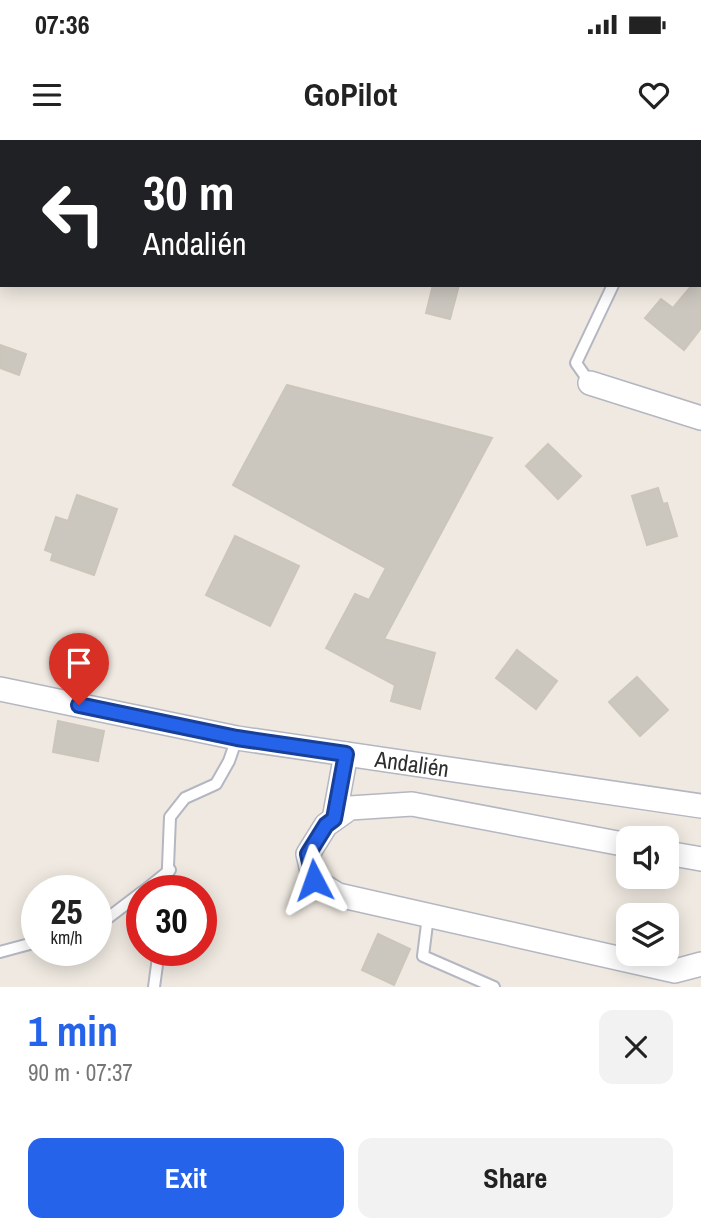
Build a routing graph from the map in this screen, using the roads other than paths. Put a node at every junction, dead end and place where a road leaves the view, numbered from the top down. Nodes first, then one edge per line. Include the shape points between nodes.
1 (612, 287) edge
2 (590, 383) joint
3 (701, 418) edge
4 (0, 689) edge
5 (237, 738) junction
6 (346, 754) junction
7 (701, 806) edge
8 (334, 819) junction
9 (616, 843) edge
10 (679, 855) edge
11 (701, 859) edge
12 (170, 870) junction
13 (164, 875) edge
14 (169, 875) edge
15 (428, 916) junction
16 (21, 946) edge
17 (0, 952) edge
18 (701, 964) edge
19 (157, 966) edge
20 (154, 987) edge
21 (494, 987) edge

1 - 2 lane via 576,363
2 - 3 street
4 - 5 street, Andalién
5 - 6 street, Andalién
5 - 12 lane via 216,784 185,798 170,817
6 - 7 street, Andalién
6 - 8 street
8 - 9 street via 350,808 412,804
8 - 15 street via 308,854 314,880 338,895
10 - 11 street
12 - 13 lane
12 - 14 lane
15 - 18 street via 675,971
15 - 21 lane via 424,956
16 - 17 lane
19 - 20 lane

